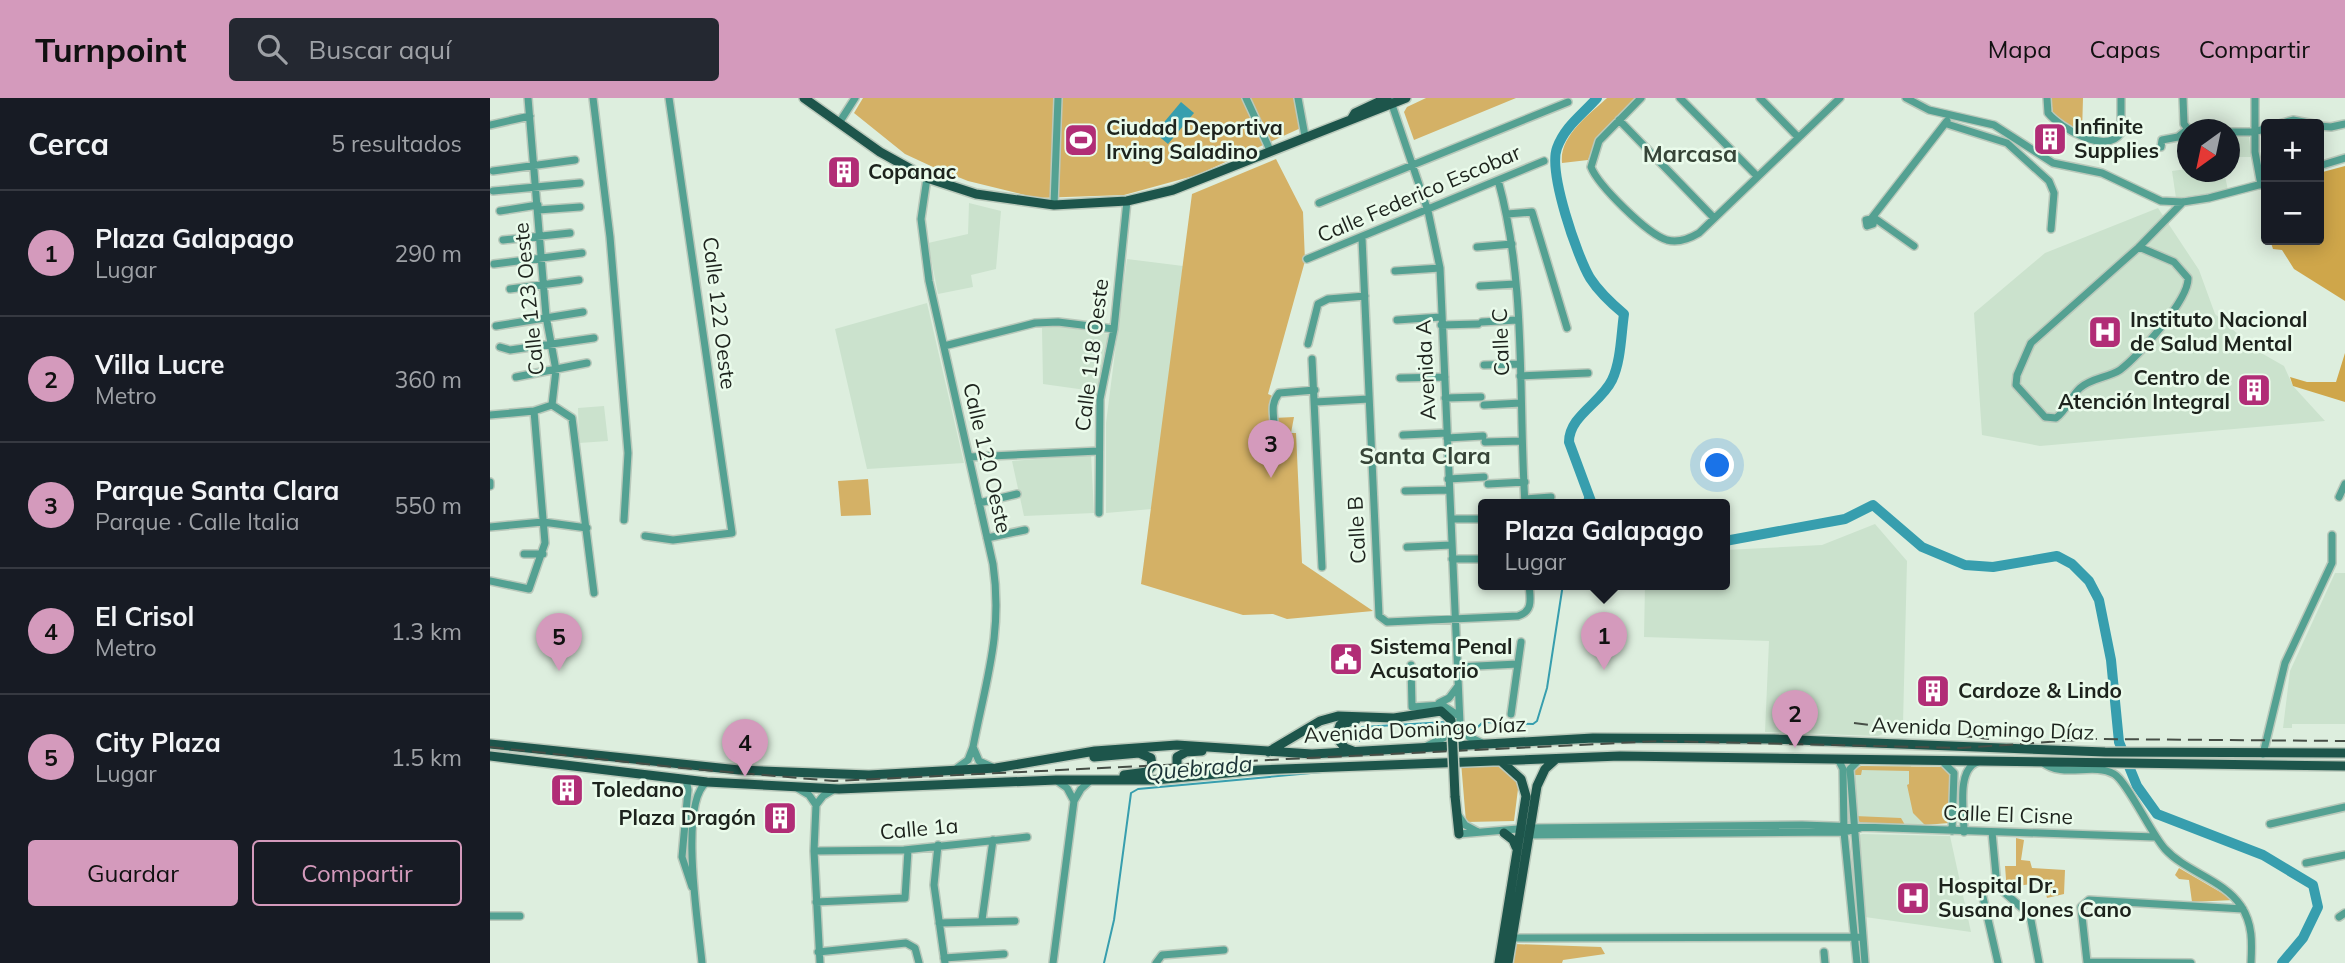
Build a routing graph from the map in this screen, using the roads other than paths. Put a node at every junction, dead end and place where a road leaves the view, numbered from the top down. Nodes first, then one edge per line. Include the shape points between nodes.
1 (528, 98) edge
2 (593, 98) edge
3 (669, 98) edge
4 (804, 98) edge
5 (855, 98) edge
6 (1058, 98) edge
7 (1246, 98) edge
8 (1298, 98) edge
9 (1406, 98) edge
10 (1641, 98) edge
11 (1680, 98) edge
12 (1760, 98) edge
13 (1840, 98) edge
14 (1906, 98) edge
15 (2047, 98) edge
16 (2121, 98) edge
17 (2183, 98) edge
18 (2255, 98) edge
19 (1389, 100) edge
20 (1568, 102) dead end
21 (1949, 115) junction
22 (530, 116) junction
23 (2186, 119) edge
24 (1619, 120) junction
25 (839, 123) junction
26 (1947, 124) junction
27 (2345, 124) edge
28 (490, 125) edge
29 (2324, 126) edge
30 (2261, 130) edge
31 (2240, 132) edge
32 (2255, 132) junction
33 (1305, 136) junction
34 (1798, 137) junction
35 (2177, 137) edge
36 (2161, 148) dead end
37 (1270, 150) junction
38 (2345, 158) edge
39 (575, 160) dead end
40 (1544, 161) dead end
41 (1413, 164) junction
42 (2324, 164) edge
43 (534, 165) junction
44 (493, 171) dead end
45 (1757, 176) junction
46 (928, 178) junction
47 (1498, 180) junction
48 (2264, 182) edge
49 (580, 183) dead end
50 (2261, 185) edge
51 (536, 186) junction
52 (493, 191) dead end
53 (1127, 201) junction
54 (2183, 202) junction
55 (1319, 203) dead end
56 (1054, 205) junction
57 (580, 207) dead end
58 (538, 208) junction
59 (500, 211) dead end
60 (1428, 211) junction
61 (1507, 214) junction
62 (1714, 218) junction
63 (2051, 229) dead end
64 (570, 233) dead end
65 (539, 236) junction
66 (1362, 238) junction
67 (503, 240) dead end
68 (1512, 244) junction
69 (1914, 246) dead end
70 (1476, 247) dead end
71 (2139, 247) junction
72 (582, 253) dead end
73 (541, 258) junction
74 (1307, 259) dead end
75 (494, 264) dead end
76 (1440, 268) junction
77 (1395, 271) dead end
78 (579, 280) dead end
79 (543, 282) junction
80 (1516, 284) junction
81 (1480, 286) dead end
82 (510, 289) dead end
83 (1365, 296) junction
84 (583, 312) dead end
85 (546, 316) junction
86 (1397, 320) dead end
87 (1517, 320) junction
88 (1441, 321) junction
89 (496, 326) dead end
90 (1567, 328) dead end
91 (1114, 329) junction
92 (594, 338) dead end
93 (551, 344) junction
94 (1308, 344) dead end
95 (944, 346) junction
96 (500, 347) dead end
97 (1312, 359) dead end
98 (587, 363) dead end
99 (1519, 364) junction
100 (1484, 365) dead end
101 (556, 370) junction
102 (1588, 373) dead end
103 (1520, 376) junction
104 (516, 377) dead end
105 (1444, 377) junction
106 (1400, 378) dead end
107 (1315, 390) junction
108 (1445, 398) junction
109 (1369, 399) junction
110 (1315, 402) junction
111 (1521, 403) junction
112 (552, 405) junction
113 (534, 411) junction
114 (490, 415) edge
115 (1402, 435) dead end
116 (1447, 436) junction
117 (1522, 441) junction
118 (1098, 451) junction
119 (969, 457) junction
120 (1269, 464) dead end
121 (1448, 479) junction
122 (1525, 482) junction
123 (2345, 484) edge
124 (1449, 490) junction
125 (1405, 491) dead end
126 (1017, 494) dead end
127 (1551, 497) dead end
128 (2339, 497) dead end
129 (1525, 499) edge
130 (1541, 499) edge
131 (979, 503) junction
132 (1099, 513) dead end
133 (1451, 519) junction
134 (1478, 519) edge
135 (624, 520) dead end
136 (543, 522) junction
137 (490, 527) edge
138 (585, 528) junction
139 (1025, 530) dead end
140 (2332, 535) dead end
141 (645, 536) dead end
142 (987, 538) junction
143 (1452, 545) junction
144 (1407, 547) dead end
145 (524, 554) dead end
146 (542, 554) junction
147 (1452, 559) junction
148 (1478, 559) edge
149 (1322, 567) dead end
150 (490, 581) edge
151 (1530, 590) edge
152 (594, 593) dead end
153 (1455, 617) junction
154 (1521, 642) dead end
155 (1518, 663) junction
156 (1411, 664) dead end
157 (1457, 667) junction
158 (1458, 686) junction
159 (1435, 705) junction
160 (1511, 714) dead end
161 (1368, 718) junction
162 (1457, 722) junction
163 (1483, 743) junction
164 (490, 744) edge
165 (972, 747) junction
166 (1421, 748) junction
167 (1256, 752) junction
168 (1357, 752) junction
169 (1268, 753) junction
170 (2345, 753) edge
171 (1077, 754) junction
172 (2263, 754) junction
173 (490, 756) edge
174 (1560, 759) junction
175 (1833, 759) junction
176 (1860, 760) junction
177 (1939, 761) junction
178 (1980, 761) junction
179 (1502, 762) junction
180 (2042, 762) junction
181 (2345, 766) edge
182 (996, 768) junction
183 (1258, 770) junction
184 (944, 771) junction
185 (686, 779) junction
186 (1056, 780) junction
187 (1091, 780) junction
188 (707, 782) junction
189 (793, 787) junction
190 (839, 789) junction
191 (1074, 802) junction
192 (816, 805) junction
193 (2345, 807) edge
194 (1457, 814) junction
195 (690, 819) junction
196 (2270, 824) dead end
197 (1856, 828) junction
198 (1844, 829) junction
199 (1951, 831) junction
200 (1964, 831) junction
201 (1478, 832) junction
202 (1502, 832) junction
203 (1524, 832) junction
204 (1992, 832) junction
205 (1459, 834) joint
206 (1027, 837) dead end
207 (2155, 837) junction
208 (993, 840) junction
209 (938, 845) junction
210 (908, 850) junction
211 (814, 851) junction
212 (1516, 851) junction
213 (2345, 855) edge
214 (2306, 863) dead end
215 (1997, 886) junction
216 (816, 902) junction
217 (2243, 908) junction
218 (490, 916) edge
219 (520, 916) dead end
220 (982, 920) junction
221 (1015, 920) dead end
222 (939, 923) junction
223 (1859, 937) junction
224 (1508, 938) junction
225 (1224, 950) dead end
226 (818, 952) junction
227 (1824, 952) dead end
228 (1004, 954) dead end
229 (945, 960) edge
230 (2087, 962) edge
231 (702, 963) edge
232 (820, 963) edge
233 (919, 963) edge
234 (1053, 963) edge
235 (1156, 963) edge
236 (1499, 963) edge
237 (1508, 963) edge
238 (1825, 963) edge
239 (1857, 963) edge
240 (1865, 963) edge
241 (1998, 963) edge
242 (2039, 963) edge
243 (2191, 963) edge
244 (2251, 963) edge

1 - 22 street, Calle 123 Oeste
2 - 135 street via 628,453
3 - 141 street, Calle 122 Oeste via 732,533 673,540
4 - 25 main road
5 - 25 street
6 - 56 street
7 - 37 street
8 - 33 street
9 - 19 main road
10 - 24 street
11 - 45 street
12 - 34 street
13 - 34 street
14 - 21 street via 1919,107
15 - 16 street via 2048,113 2065,129 2091,139 2114,139 2121,133
17 - 23 street
18 - 32 street
19 - 33 main road
19 - 41 street, Avenida A
20 - 41 street
21 - 26 street
21 - 54 street via 1994,125 2053,163 2102,173 2161,201
22 - 28 street
22 - 43 street, Calle 123 Oeste
24 - 62 street
24 - 62 street via 1599,141 1592,158 1591,167 1601,184 1657,236 1678,240 1699,233
25 - 46 main road via 901,166
26 - 63 street via 2007,142 2049,181 2054,193
26 - 69 street via 1872,218
27 - 29 street
30 - 32 street
31 - 32 street
32 - 48 street
33 - 37 main road
34 - 45 street
35 - 36 street via 2162,140
37 - 53 main road via 1173,190
38 - 42 street
39 - 43 street
40 - 47 street, Calle Federico Escobar
41 - 55 street
41 - 60 street, Avenida A
43 - 44 street
43 - 51 street, Calle 123 Oeste
45 - 62 street
46 - 56 main road via 976,194
46 - 95 street, Calle 120 Oeste via 922,200 922,237
47 - 60 street, Calle Federico Escobar
47 - 61 street, Calle C
49 - 51 street
50 - 54 street
51 - 52 street
51 - 58 street, Calle 123 Oeste
53 - 56 main road
53 - 91 street, Calle 118 Oeste
54 - 71 street
57 - 58 street
58 - 59 street
58 - 65 street, Calle 123 Oeste
60 - 66 street, Calle Federico Escobar
60 - 76 street, Avenida A
61 - 68 street, Calle C
61 - 90 street via 1532,212
64 - 65 street
65 - 67 street
65 - 73 street, Calle 123 Oeste
66 - 74 street, Calle Federico Escobar
66 - 83 street, Calle B
68 - 70 street
68 - 80 street, Calle C
71 - 71 street via 2028,346 2016,385 2045,417 2056,418 2079,389 2129,361 2185,293 2188,278 2180,266
72 - 73 street
73 - 75 street
73 - 79 street, Calle 123 Oeste
76 - 77 street
76 - 88 street, Avenida A
78 - 79 street
79 - 82 street
79 - 85 street, Calle 123 Oeste
80 - 81 street
80 - 87 street, Calle C
83 - 94 street via 1318,304
83 - 109 street, Calle B
84 - 85 street
85 - 89 street
85 - 93 street, Calle 123 Oeste
86 - 88 street
87 - 88 street
87 - 99 street, Calle C
88 - 105 street, Avenida A
91 - 95 street via 1035,323
91 - 118 street, Calle 118 Oeste via 1100,399
92 - 93 street
93 - 96 street via 510,350
93 - 101 street, Calle 123 Oeste
95 - 119 street, Calle 120 Oeste
97 - 107 street
98 - 101 street
99 - 100 street
99 - 103 street, Calle C
101 - 104 street
101 - 112 street, Calle 123 Oeste
102 - 103 street
103 - 111 street, Calle C
105 - 106 street
105 - 108 street, Avenida A
107 - 110 street
107 - 120 street via 1279,393 1275,398
108 - 111 street
108 - 116 street, Avenida A
109 - 110 street
109 - 153 street, Calle B via 1380,617 1387,622
110 - 149 street
111 - 117 street, Calle C
112 - 113 street
112 - 138 street, Calle 123 Oeste via 572,418
113 - 114 street
113 - 136 street
115 - 116 street
116 - 117 street
116 - 121 street, Avenida A
117 - 122 street, Calle C
118 - 119 street
118 - 132 street, Calle 118 Oeste
119 - 131 street, Calle 120 Oeste
121 - 122 street
121 - 124 street, Avenida A
122 - 129 street, Calle C
123 - 128 street
124 - 125 street
124 - 133 street, Avenida A
126 - 131 street
127 - 130 street
131 - 142 street, Calle 120 Oeste
133 - 134 street
133 - 143 street, Avenida A
136 - 137 street
136 - 138 street
136 - 146 street
138 - 152 street
139 - 142 street
140 - 172 street via 2332,563 2285,663
142 - 165 street, Calle 120 Oeste via 998,598 997,632
143 - 144 street
143 - 147 street, Avenida A
145 - 146 street
146 - 150 street via 529,589
147 - 148 street
147 - 153 street, Avenida A
151 - 153 street via 1531,606 1522,615
153 - 157 street, Avenida A
154 - 155 street
155 - 157 street
155 - 160 street
156 - 159 street via 1412,707
157 - 158 street, Avenida A
158 - 159 street via 1449,698
158 - 162 street, Avenida A
159 - 162 street via 1449,707
161 - 162 main road via 1441,711
161 - 168 main road via 1346,721 1337,730 1339,743
161 - 169 main road via 1338,716 1320,721
162 - 163 street via 1469,737
162 - 166 street via 1455,732
162 - 194 main road, bridge
163 - 166 main road, Avenida Domingo Díaz
163 - 172 main road, Avenida Domingo Díaz via 1684,737
164 - 184 main road, Avenida Domingo Díaz via 739,770 869,775
165 - 182 street via 979,761
165 - 184 street via 965,765
166 - 168 main road, Avenida Domingo Díaz
167 - 169 main road, Avenida Domingo Díaz
167 - 171 main road, Avenida Domingo Díaz via 1177,745
167 - 183 main road via 1186,752 1176,761 1189,771
168 - 169 main road, Avenida Domingo Díaz
170 - 172 main road, Avenida Domingo Díaz
171 - 182 main road, Avenida Domingo Díaz
171 - 187 main road via 1139,753 1152,761 1147,772
173 - 185 main road, Avenida Domingo Díaz
174 - 175 main road, Avenida Domingo Díaz
174 - 179 main road, Avenida Domingo Díaz
174 - 203 main road via 1540,777
175 - 176 main road, Avenida Domingo Díaz
175 - 198 street via 1843,769
176 - 177 main road, Avenida Domingo Díaz
176 - 197 street via 1850,769
177 - 178 main road, Avenida Domingo Díaz
177 - 199 street via 1954,773
178 - 180 main road, Avenida Domingo Díaz
178 - 200 street via 1965,773
179 - 183 main road, Avenida Domingo Díaz
179 - 203 main road via 1524,787
180 - 181 main road, Avenida Domingo Díaz
180 - 207 street via 2055,770 2113,773
182 - 184 main road, Avenida Domingo Díaz
183 - 187 main road, Avenida Domingo Díaz via 1155,780
185 - 188 main road, Avenida Domingo Díaz
185 - 195 street
186 - 187 main road, Avenida Domingo Díaz
186 - 190 main road, Avenida Domingo Díaz
186 - 191 street via 1068,788
187 - 191 street
188 - 189 main road, Avenida Domingo Díaz
188 - 195 street via 697,793
189 - 190 main road, Avenida Domingo Díaz
189 - 192 street via 805,791
190 - 192 street via 827,793
191 - 234 street
192 - 211 street
193 - 196 street
194 - 201 street
194 - 205 main road
195 - 231 street
197 - 198 street, Calle El Cisne
197 - 199 street, Calle El Cisne
197 - 223 street
198 - 203 street, Calle El Cisne
198 - 223 street
199 - 200 street, Calle El Cisne
200 - 204 street, Calle El Cisne
201 - 202 street, Calle El Cisne
201 - 205 street, Calle El Cisne
202 - 203 street, Calle El Cisne
202 - 212 main road via 1513,840
203 - 212 main road
203 - 224 main road
204 - 207 street, Calle El Cisne
204 - 215 street
206 - 208 street, Calle 1a
207 - 217 street via 2181,864 2232,895
208 - 209 street, Calle 1a
208 - 220 street
209 - 210 street, Calle 1a
209 - 222 street via 934,885
210 - 211 street, Calle 1a
210 - 216 street via 907,893 901,900
211 - 216 street
212 - 224 main road
213 - 214 street
215 - 241 street via 1982,893
215 - 242 street via 2030,915
216 - 226 street
217 - 230 street via 2089,900 2083,904
217 - 244 street via 2250,927
218 - 219 street
220 - 221 street
220 - 222 street
222 - 229 street
223 - 224 street
223 - 239 street
223 - 240 street
224 - 236 main road
224 - 237 main road
225 - 235 street via 1162,955
226 - 232 street
226 - 233 street via 906,943 915,948
227 - 238 street
228 - 229 street
230 - 243 street

